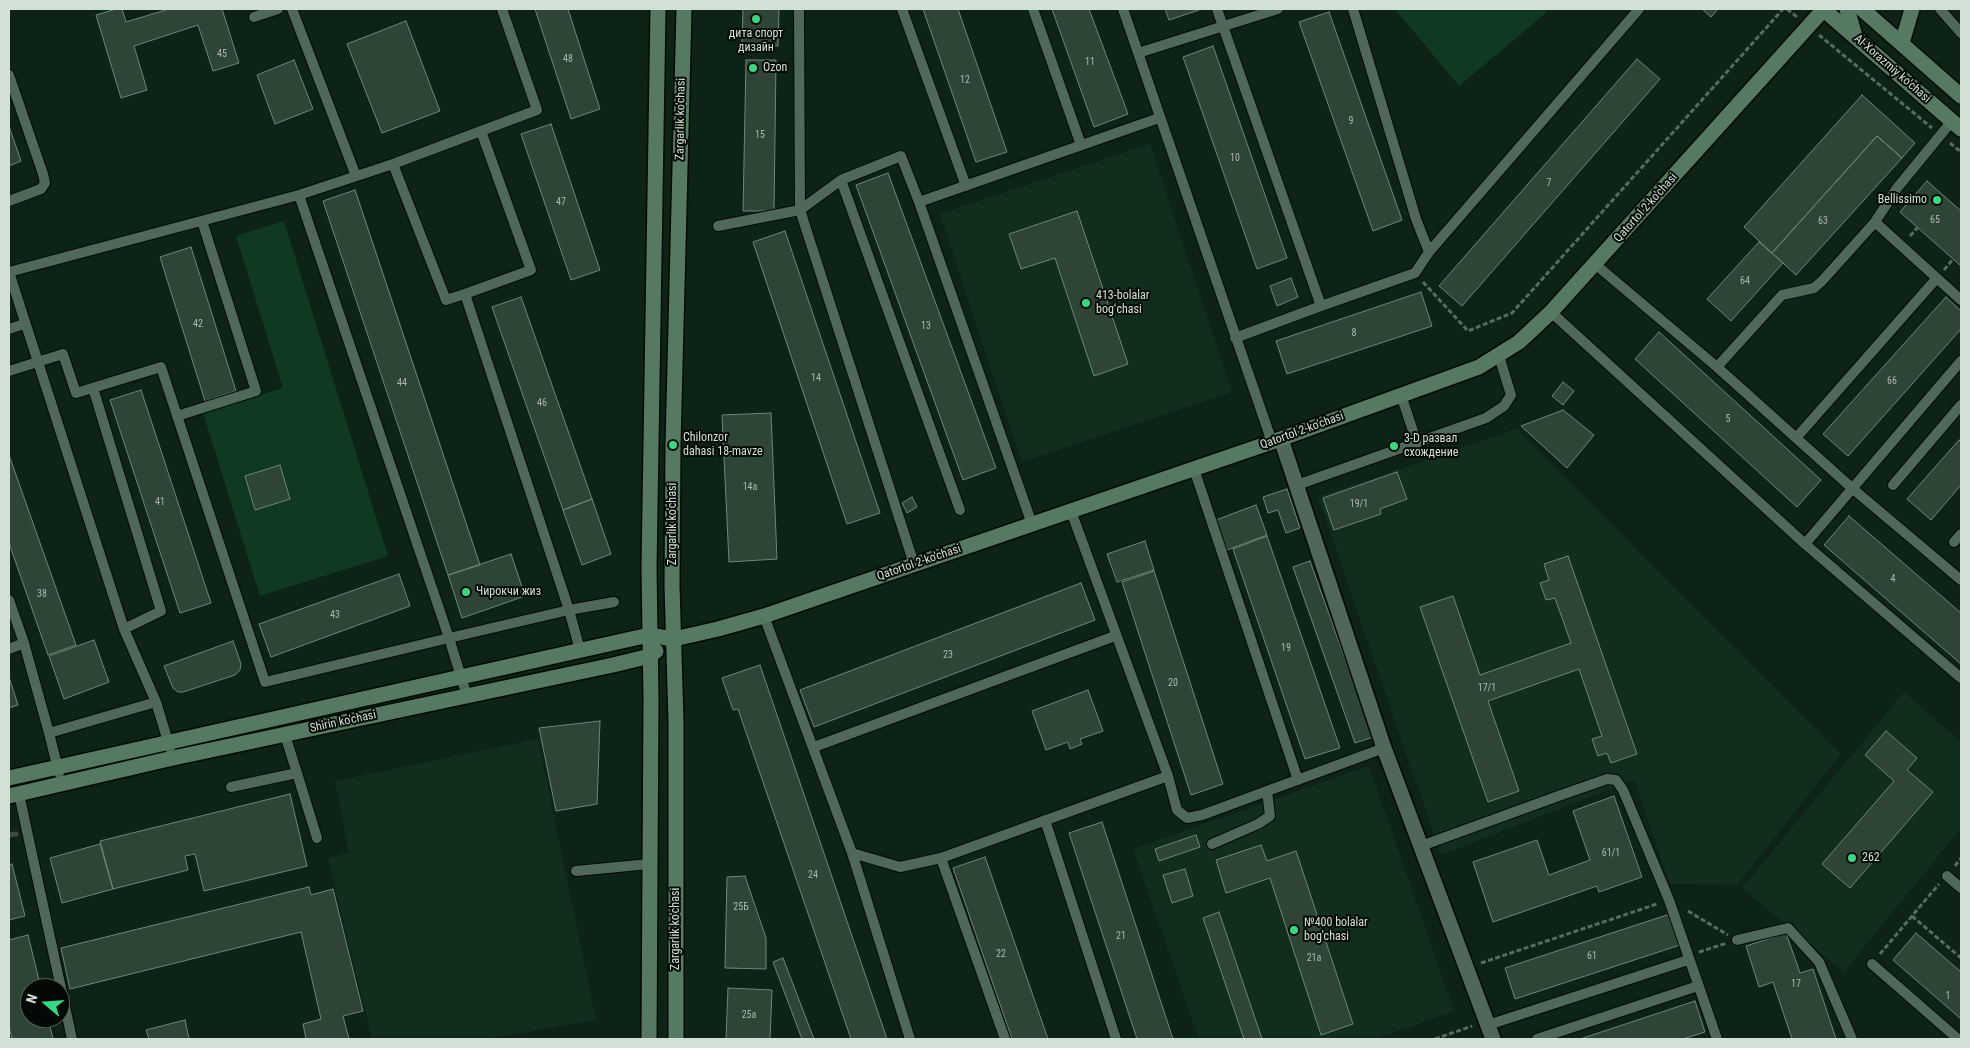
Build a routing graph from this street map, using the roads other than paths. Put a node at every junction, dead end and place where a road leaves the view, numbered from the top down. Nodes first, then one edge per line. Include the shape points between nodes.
1 (278, 9) edge
2 (292, 9) edge
3 (502, 9) edge
4 (658, 9) edge
5 (684, 9) edge
6 (799, 9) edge
7 (902, 9) edge
8 (1033, 9) edge
9 (1123, 9) edge
10 (1217, 9) edge
11 (1278, 9) edge
12 (1353, 9) edge
13 (1639, 9) edge
14 (1824, 9) edge
15 (1847, 9) edge
16 (1862, 9) edge
17 (1912, 9) edge
18 (1940, 9) edge
19 (254, 17) dead end
20 (1223, 26) junction
21 (1961, 33) edge
22 (1856, 37) junction
23 (1902, 43) junction
24 (1138, 53) junction
25 (9, 75) edge
26 (1961, 96) edge
27 (1159, 118) junction
28 (1957, 125) edge
29 (481, 131) junction
30 (1081, 145) junction
31 (393, 164) junction
32 (356, 176) junction
33 (841, 180) junction
34 (966, 186) junction
35 (299, 194) junction
36 (9, 202) edge
37 (919, 202) junction
38 (800, 210) junction
39 (202, 221) junction
40 (1875, 222) junction
41 (718, 226) dead end
42 (1430, 252) junction
43 (1595, 264) junction
44 (9, 272) edge
45 (1936, 279) junction
46 (465, 294) junction
47 (1961, 300) edge
48 (1321, 306) junction
49 (1552, 312) junction
50 (24, 324) junction
51 (9, 329) edge
52 (1235, 338) junction
53 (1499, 356) junction
54 (1961, 361) edge
55 (37, 362) junction
56 (1717, 367) junction
57 (9, 371) edge
58 (93, 388) junction
59 (1401, 395) junction
60 (1961, 405) edge
61 (177, 416) junction
62 (1796, 438) junction
63 (1276, 440) junction
64 (1416, 443) junction
65 (1194, 468) junction
66 (1297, 485) junction
67 (1893, 485) dead end
68 (1853, 489) junction
69 (960, 510) dead end
70 (1071, 511) junction
71 (1032, 524) junction
72 (1805, 544) junction
73 (914, 564) junction
74 (1961, 580) edge
75 (9, 600) edge
76 (614, 602) dead end
77 (569, 610) junction
78 (764, 616) junction
79 (124, 630) junction
80 (650, 635) junction
81 (1115, 636) junction
82 (449, 638) junction
83 (674, 639) junction
84 (24, 643) junction
85 (9, 649) edge
86 (580, 650) junction
87 (650, 656) junction
88 (462, 676) junction
89 (1961, 678) edge
90 (467, 696) junction
91 (156, 702) junction
92 (50, 733) junction
93 (285, 734) junction
94 (169, 742) junction
95 (814, 747) junction
96 (1384, 748) junction
97 (173, 758) junction
98 (57, 767) junction
99 (296, 773) junction
100 (1168, 776) junction
101 (9, 778) edge
102 (1298, 780) junction
103 (61, 784) junction
104 (231, 787) dead end
105 (1267, 791) junction
106 (14, 795) edge
107 (1045, 820) junction
108 (317, 838) dead end
109 (1212, 844) dead end
110 (1421, 846) junction
111 (852, 853) junction
112 (941, 858) junction
113 (649, 864) junction
114 (576, 870) dead end
115 (1947, 876) road end
116 (1961, 888) edge
117 (1737, 940) road end
118 (1687, 958) junction
119 (1872, 964) road end
120 (1698, 986) junction
121 (1489, 1028) edge
122 (72, 1039) edge
123 (648, 1039) edge
124 (676, 1039) edge
125 (910, 1039) edge
126 (1006, 1039) edge
127 (1116, 1039) edge
128 (1537, 1039) edge
129 (1717, 1039) edge
130 (1852, 1039) edge
131 (1958, 1039) edge

1 - 19 lane
2 - 32 lane
3 - 29 lane via 537,110
4 - 80 main road, Zargarlik ko'chasi
5 - 83 main road, Zargarlik ko'chasi via 673,445
6 - 38 lane
7 - 34 lane
8 - 30 lane
9 - 24 lane
10 - 20 lane
11 - 20 lane
12 - 42 lane via 1416,219
13 - 42 lane
14 - 22 main road, Al-Xorazmiy ko'chasi
14 - 43 main road, Qatortol 2-ko'chasi
15 - 22 main road
16 - 23 main road, Al-Xorazmiy ko'chasi
17 - 23 main road
18 - 21 lane
20 - 24 lane
20 - 48 lane
22 - 28 main road, Al-Xorazmiy ko'chasi
23 - 26 main road, Al-Xorazmiy ko'chasi
24 - 27 lane
25 - 36 lane via 45,183 41,189
27 - 30 lane
27 - 52 lane
28 - 40 lane via 1942,136 1897,188
29 - 31 lane
29 - 46 lane via 531,270
30 - 34 lane
31 - 32 lane
31 - 46 lane via 446,300
32 - 35 lane
33 - 37 lane via 901,156
33 - 38 lane
33 - 69 lane
34 - 37 lane
35 - 39 lane
35 - 82 lane
37 - 71 lane
38 - 41 lane
38 - 73 lane
39 - 44 lane
39 - 61 lane via 256,391
40 - 45 lane
40 - 56 lane via 1814,288 1782,295
42 - 48 lane via 1415,273
43 - 49 main road, Qatortol 2-ko'chasi
43 - 56 lane
44 - 50 lane
45 - 47 lane
45 - 62 lane
46 - 77 lane
48 - 52 lane
49 - 53 main road, Qatortol 2-ko'chasi
49 - 72 lane
50 - 51 lane
50 - 55 lane
52 - 63 lane
53 - 59 main road, Qatortol 2-ko'chasi via 1480,367
53 - 64 lane via 1510,395 1504,406 1486,418
54 - 68 lane
55 - 57 lane
55 - 58 lane via 63,354 76,394
55 - 79 lane
56 - 62 lane
58 - 61 lane via 161,366
58 - 79 lane via 161,611
59 - 63 main road, Qatortol 2-ko'chasi
59 - 64 lane
60 - 67 lane
61 - 82 lane via 265,682
62 - 68 lane
63 - 65 main road, Qatortol 2-ko'chasi
63 - 66 street
64 - 66 lane
65 - 70 main road, Qatortol 2-ko'chasi
65 - 102 lane
66 - 96 street
68 - 72 lane
68 - 74 lane
70 - 71 main road, Qatortol 2-ko'chasi
70 - 81 lane
71 - 73 main road, Qatortol 2-ko'chasi
72 - 89 lane
73 - 78 main road, Qatortol 2-ko'chasi
75 - 84 lane
76 - 77 lane
77 - 82 lane
77 - 86 lane
78 - 83 main road, Qatortol 2-ko'chasi
78 - 95 lane
79 - 91 lane
80 - 83 main road, Qatortol 2-ko'chasi
80 - 86 main road, Shirin ko'chasi
80 - 87 main road, Zargarlik ko'chasi
81 - 95 lane
81 - 100 lane
82 - 88 lane
83 - 87 main road, Shirin ko'chasi
83 - 124 main road, Zargarlik ko'chasi
84 - 85 lane
84 - 92 lane
86 - 88 main road, Shirin ko'chasi
87 - 90 main road, Shirin ko'chasi
87 - 113 main road, Zargarlik ko'chasi
88 - 90 lane
88 - 94 main road, Shirin ko'chasi
90 - 93 main road, Shirin ko'chasi
91 - 92 lane
91 - 94 lane
92 - 98 lane
93 - 97 main road, Shirin ko'chasi
93 - 99 lane
94 - 97 lane
94 - 98 main road, Shirin ko'chasi
95 - 111 lane
96 - 102 lane
96 - 110 street
97 - 103 main road, Shirin ko'chasi
98 - 101 main road, Shirin ko'chasi
98 - 103 lane
99 - 104 lane
99 - 108 lane
100 - 105 lane via 1178,810 1188,818
100 - 107 lane
102 - 105 lane
103 - 106 main road, Shirin ko'chasi
105 - 109 lane via 1270,816
106 - 122 lane
107 - 112 lane
107 - 127 lane
110 - 118 lane via 1607,779 1616,780 1624,790 1669,900
110 - 121 street
111 - 112 lane via 900,867
111 - 125 lane
112 - 126 lane
113 - 114 lane
113 - 123 main road, Zargarlik ko'chasi
115 - 116 lane
117 - 130 lane via 1788,928 1819,962
118 - 120 lane
118 - 121 lane
119 - 131 lane
120 - 128 lane
120 - 129 lane

